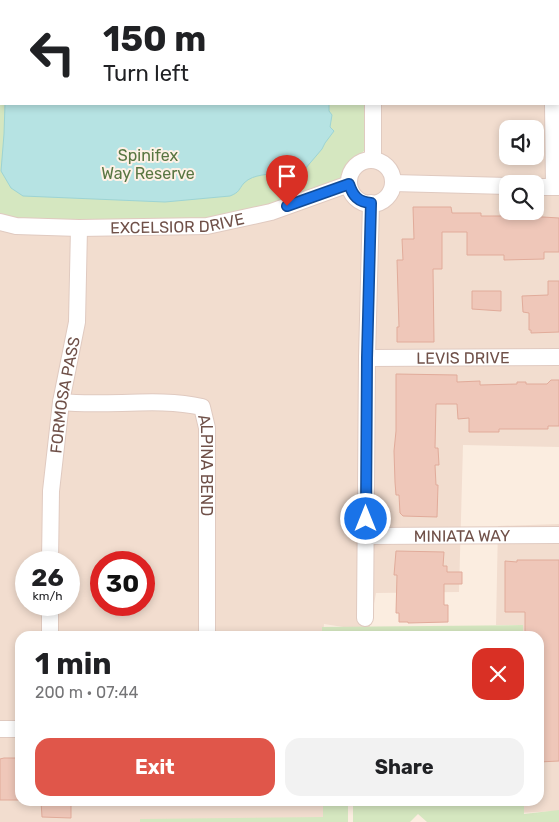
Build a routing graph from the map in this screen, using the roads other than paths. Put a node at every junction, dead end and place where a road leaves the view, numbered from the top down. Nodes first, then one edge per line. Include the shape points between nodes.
1 (373, 105) edge
2 (553, 105) edge
3 (373, 160) junction
4 (392, 183) junction
5 (349, 184) junction
6 (499, 186) edge
7 (544, 187) edge
8 (557, 187) edge
9 (371, 203) junction
10 (0, 222) edge
11 (78, 228) junction
12 (559, 357) edge
13 (367, 358) junction
14 (61, 402) junction
15 (559, 535) edge
16 (366, 536) junction
17 (50, 551) edge
18 (50, 616) edge
19 (365, 618) dead end
20 (50, 631) edge
21 (207, 631) edge
22 (0, 729) edge
23 (15, 729) edge

1 - 3 street
2 - 8 street
3 - 4 street via 386,166
3 - 5 street via 357,164 349,177
4 - 6 street
4 - 9 street via 386,197
5 - 9 street via 357,199
5 - 11 street, EXCELSIOR DRIVE via 271,212 207,226
7 - 8 street
9 - 13 street
10 - 11 street, EXCELSIOR DRIVE via 16,226
11 - 14 street, FORMOSA PASS via 78,322
12 - 13 street, LEVIS DRIVE
13 - 16 street
14 - 17 street, FORMOSA PASS via 51,491
14 - 21 street, ALPINA BEND via 183,403 202,407 208,428
15 - 16 street, MINIATA WAY
16 - 19 street
18 - 20 street
22 - 23 street

